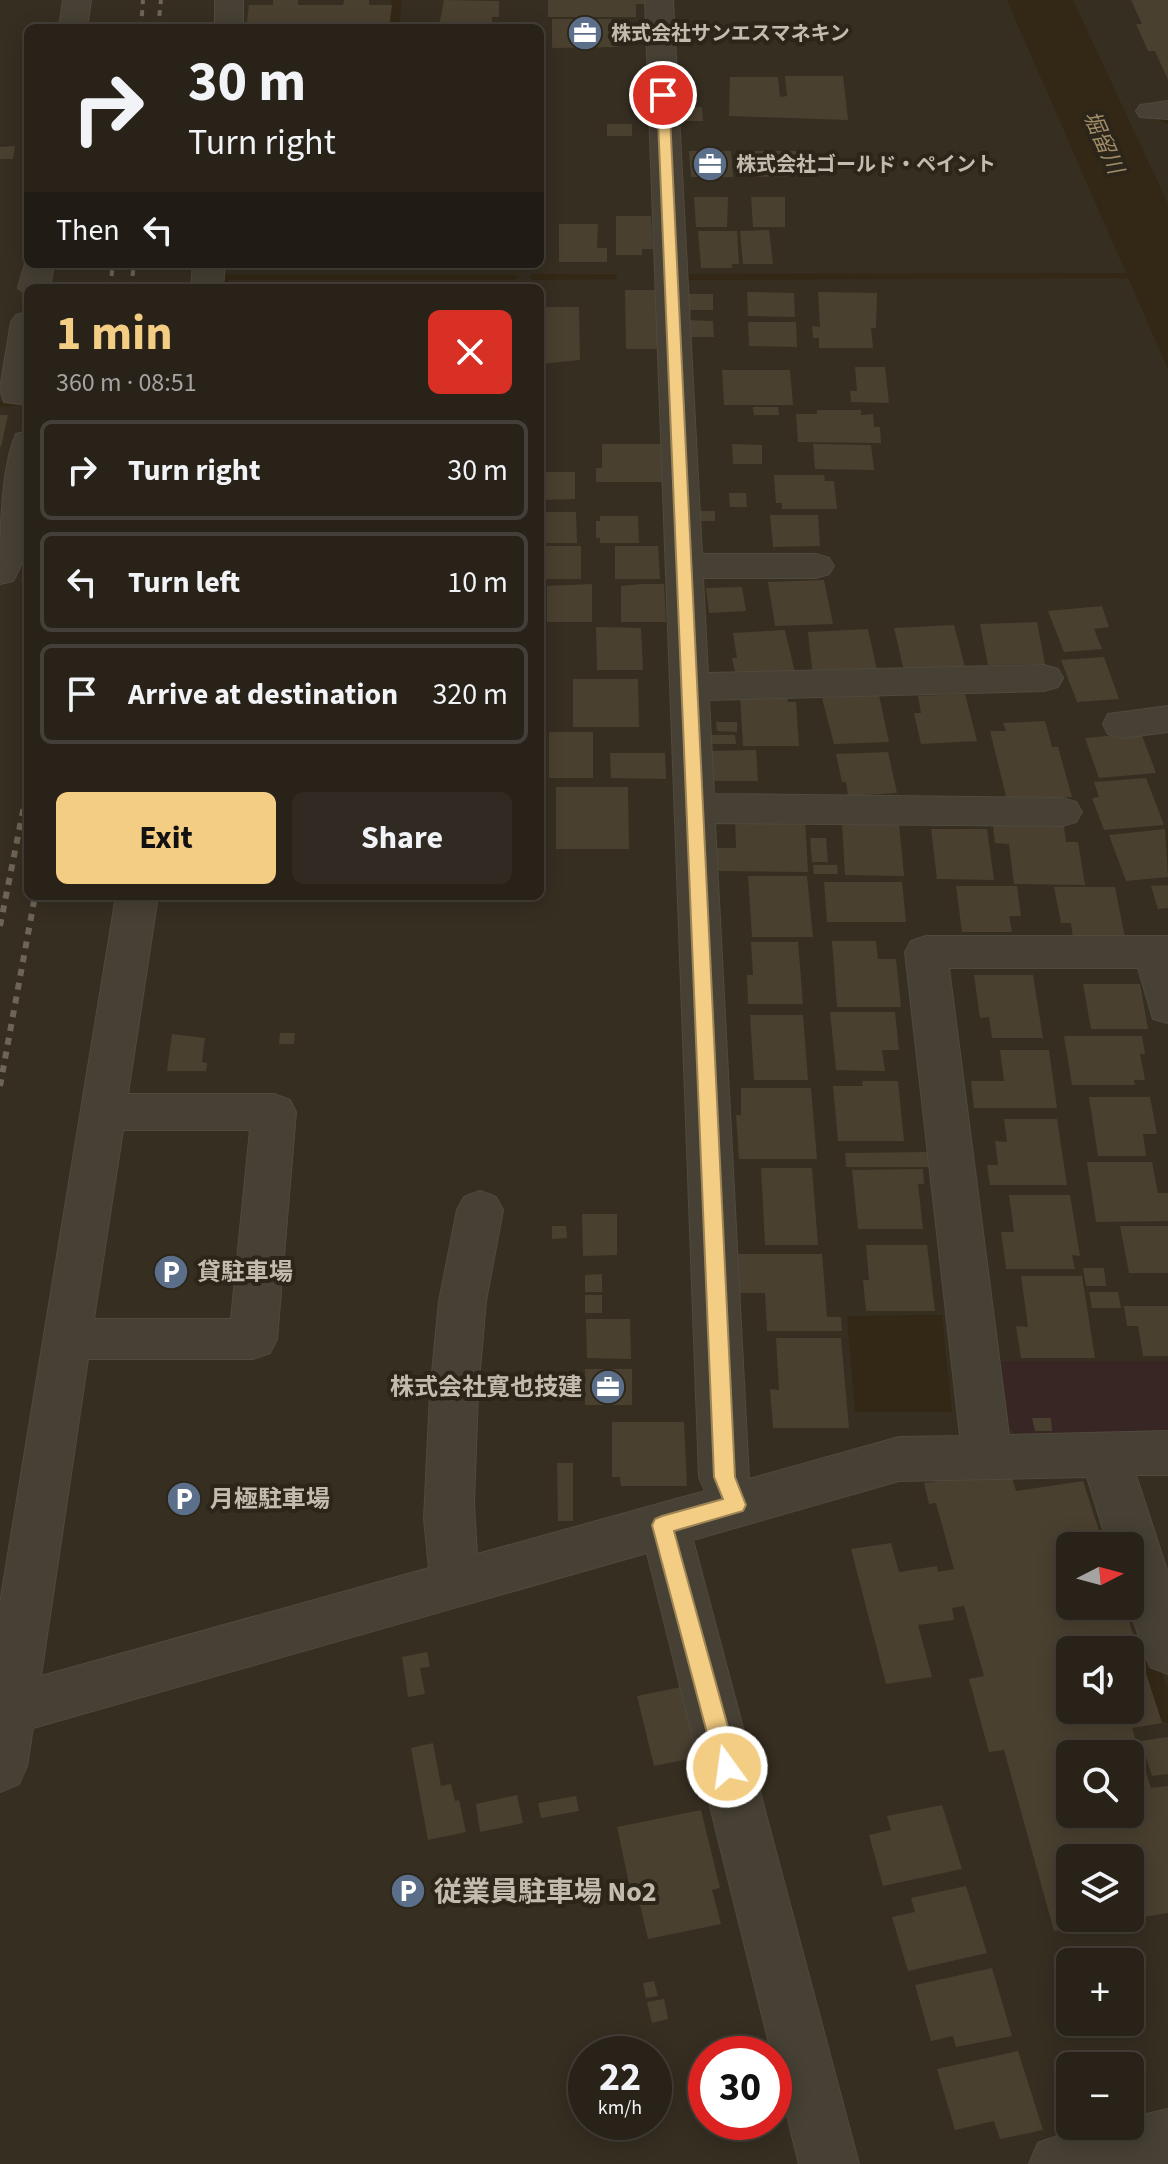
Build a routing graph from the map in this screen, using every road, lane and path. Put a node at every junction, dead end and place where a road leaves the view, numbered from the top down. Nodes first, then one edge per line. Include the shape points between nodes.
1 (77, 0) edge
2 (229, 0) edge
3 (659, 0) edge
4 (74, 24) edge
5 (229, 24) edge
6 (24, 346) edge
7 (24, 395) edge
8 (24, 461) edge
9 (684, 566) junction
10 (816, 566) dead end
11 (0, 572) edge
12 (1044, 678) dead end
13 (690, 687) junction
14 (1168, 719) edge
15 (1122, 724) dead end
16 (695, 808) junction
17 (1062, 812) dead end
18 (136, 900) edge
19 (1161, 952) edge
20 (1168, 1007) edge
21 (105, 1112) junction
22 (480, 1210) dead end
23 (68, 1339) junction
24 (1168, 1453) edge
25 (1108, 1455) junction
26 (987, 1457) junction
27 (735, 1505) junction
28 (662, 1525) junction
29 (458, 1583) junction
30 (1168, 1650) edge
31 (4, 1710) edge
32 (0, 1766) edge
33 (1168, 2139) edge
34 (829, 2164) edge
35 (1059, 2164) edge

1 - 4 street
2 - 5 street
3 - 9 street
6 - 7 street via 16,395
8 - 11 street
9 - 10 street
9 - 13 street
12 - 13 street
13 - 16 street
14 - 15 street
16 - 17 street
16 - 27 street via 724,1477
18 - 21 street
19 - 20 street
19 - 26 street via 926,952
21 - 23 street
21 - 23 street via 274,1112 253,1339
22 - 29 street via 455,1363 448,1550
23 - 31 street
24 - 25 street
25 - 26 street
25 - 30 street
26 - 27 street via 899,1459
27 - 28 street
28 - 29 street
28 - 34 street
29 - 31 street
31 - 32 street
33 - 35 street

